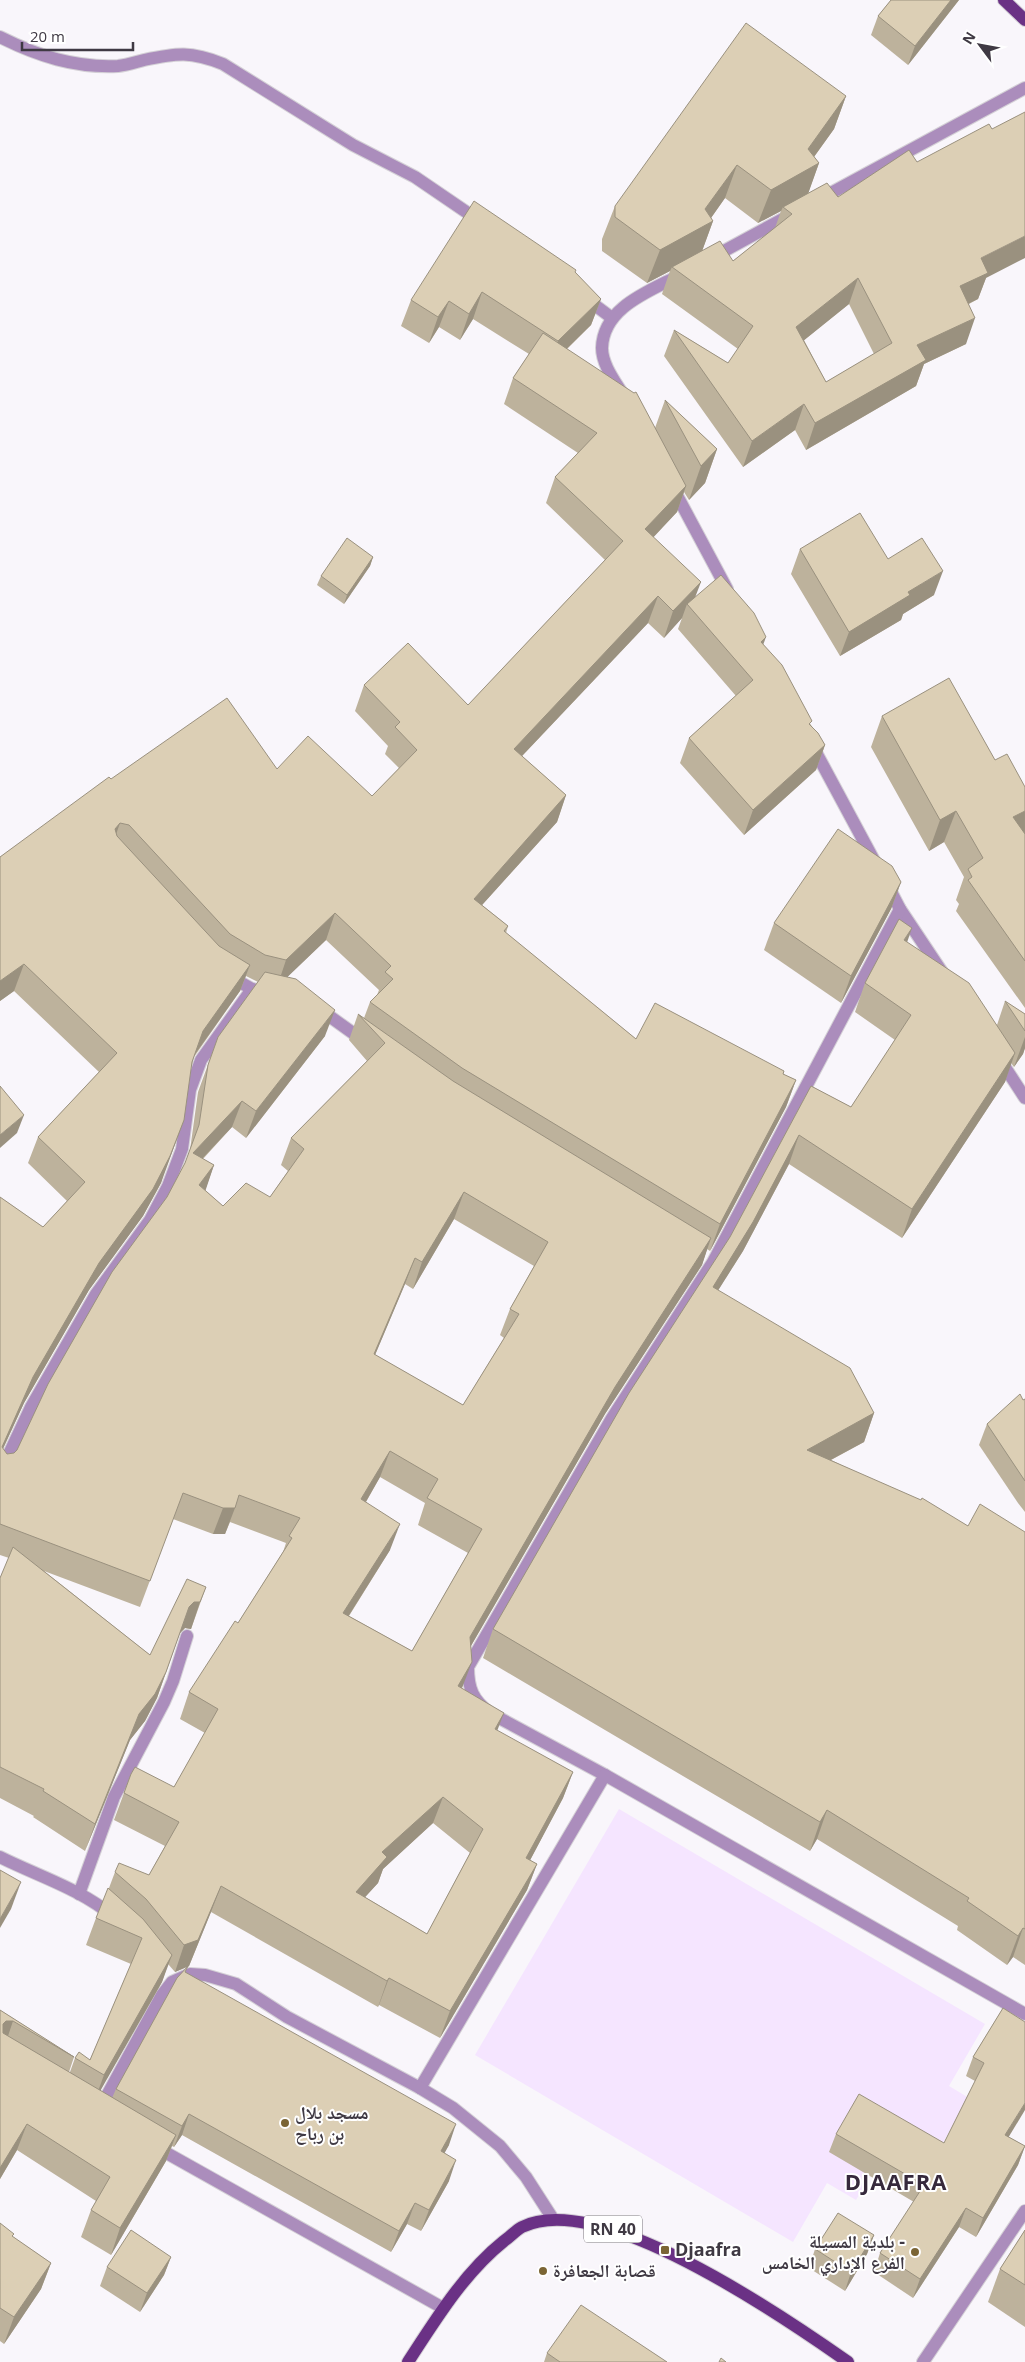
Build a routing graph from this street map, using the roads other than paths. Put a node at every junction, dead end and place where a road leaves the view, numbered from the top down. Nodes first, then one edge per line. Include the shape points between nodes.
1 (1004, 0) edge
2 (1025, 20) edge
3 (0, 37) edge
4 (1025, 88) edge
5 (488, 228) edge
6 (706, 261) edge
7 (688, 270) edge
8 (574, 290) edge
9 (612, 318) junction
10 (630, 408) edge
11 (668, 478) edge
12 (734, 602) edge
13 (805, 733) edge
14 (900, 909) junction
15 (215, 967) edge
16 (949, 983) edge
17 (252, 989) junction
18 (283, 996) edge
19 (310, 1004) edge
20 (992, 1049) edge
21 (377, 1051) edge
22 (1025, 1098) edge
23 (0, 1474) edge
24 (187, 1636) edge
25 (605, 1775) junction
26 (0, 1857) edge
27 (80, 1894) junction
28 (124, 1926) edge
29 (1025, 2014) edge
30 (420, 2088) junction
31 (97, 2113) edge
32 (140, 2138) edge
33 (1025, 2211) edge
34 (553, 2219) junction
35 (443, 2308) junction
36 (408, 2362) edge
37 (848, 2362) edge
38 (923, 2362) edge

1 - 2 main road
3 - 5 street via 23,49 70,64 119,66 174,54 200,55 414,177
4 - 6 street
7 - 9 street via 628,303
8 - 9 street
9 - 10 street via 602,348 606,364
11 - 12 street
13 - 14 street
14 - 16 street
14 - 25 street via 709,1259 612,1418 468,1667 468,1683 478,1704
15 - 17 street
17 - 18 street
17 - 23 street via 201,1060 190,1090 182,1149 163,1195 150,1220 96,1294 31,1407
19 - 21 street
20 - 22 street
24 - 27 street via 167,1695 114,1797
25 - 29 street
25 - 30 street
26 - 27 street
27 - 28 street via 101,1906
30 - 31 street via 287,2017 236,1984 190,1974 169,1978
30 - 34 street via 453,2108 500,2146 526,2177
32 - 35 street
33 - 38 street
34 - 35 main road, RN 40 via 522,2227 486,2256
34 - 37 main road, RN 40 via 609,2228 665,2250 812,2337
35 - 36 main road, RN 40

